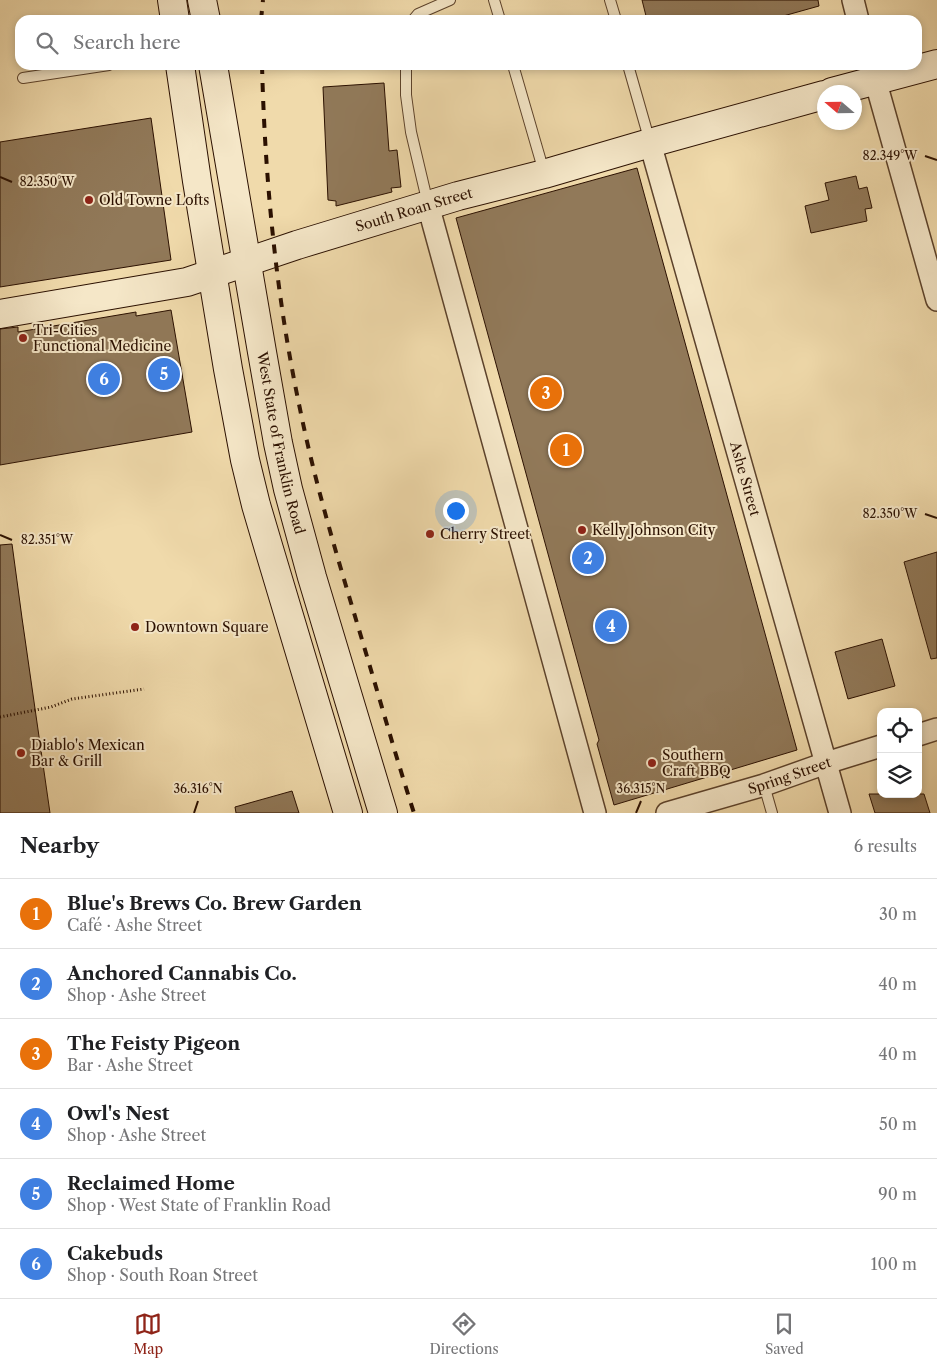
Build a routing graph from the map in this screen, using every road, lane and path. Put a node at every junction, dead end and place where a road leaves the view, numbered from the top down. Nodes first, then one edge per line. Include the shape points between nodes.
1 (172, 0) edge
2 (202, 0) edge
3 (450, 0) edge
4 (494, 0) edge
5 (610, 0) edge
6 (853, 0) edge
7 (174, 15) edge
8 (205, 15) edge
9 (417, 15) edge
10 (498, 15) edge
11 (614, 15) edge
12 (857, 15) edge
13 (937, 64) edge
14 (922, 66) edge
15 (76, 70) edge
16 (181, 70) edge
17 (215, 70) edge
18 (406, 70) edge
19 (514, 70) edge
20 (629, 70) edge
21 (894, 70) edge
22 (873, 73) edge
23 (23, 78) dead end
24 (847, 85) edge
25 (817, 97) edge
26 (650, 143) junction
27 (544, 174) junction
28 (428, 205) junction
29 (247, 262) junction
30 (212, 273) junction
31 (937, 300) edge
32 (0, 314) edge
33 (144, 689) dead end
34 (0, 717) edge
35 (937, 729) edge
36 (922, 734) edge
37 (877, 747) edge
38 (826, 763) junction
39 (764, 785) junction
40 (348, 813) edge
41 (383, 813) edge
42 (595, 813) edge
43 (667, 813) edge
44 (772, 813) edge
45 (840, 813) edge

1 - 7 main road
2 - 8 main road
3 - 9 lane
4 - 10 lane
5 - 11 lane
6 - 12 street
13 - 14 main road
15 - 23 lane
16 - 30 main road
17 - 29 main road, West State of Franklin Road
18 - 28 lane via 411,132
19 - 27 lane
20 - 26 lane
21 - 22 main road
22 - 24 main road
22 - 31 street
25 - 26 main road, South Roan Street
26 - 27 main road, South Roan Street
26 - 38 street, Ashe Street
27 - 28 main road, South Roan Street
28 - 29 main road, South Roan Street
28 - 42 street
29 - 30 main road, South Roan Street
29 - 41 main road, West State of Franklin Road via 288,489
30 - 32 main road, South Roan Street via 187,282
30 - 40 main road via 236,414 256,505
33 - 34 path via 72,700
35 - 36 street
37 - 38 street, Spring Street
38 - 39 street, Spring Street
38 - 45 street, Ashe Street
39 - 43 street, Spring Street
39 - 44 lane

